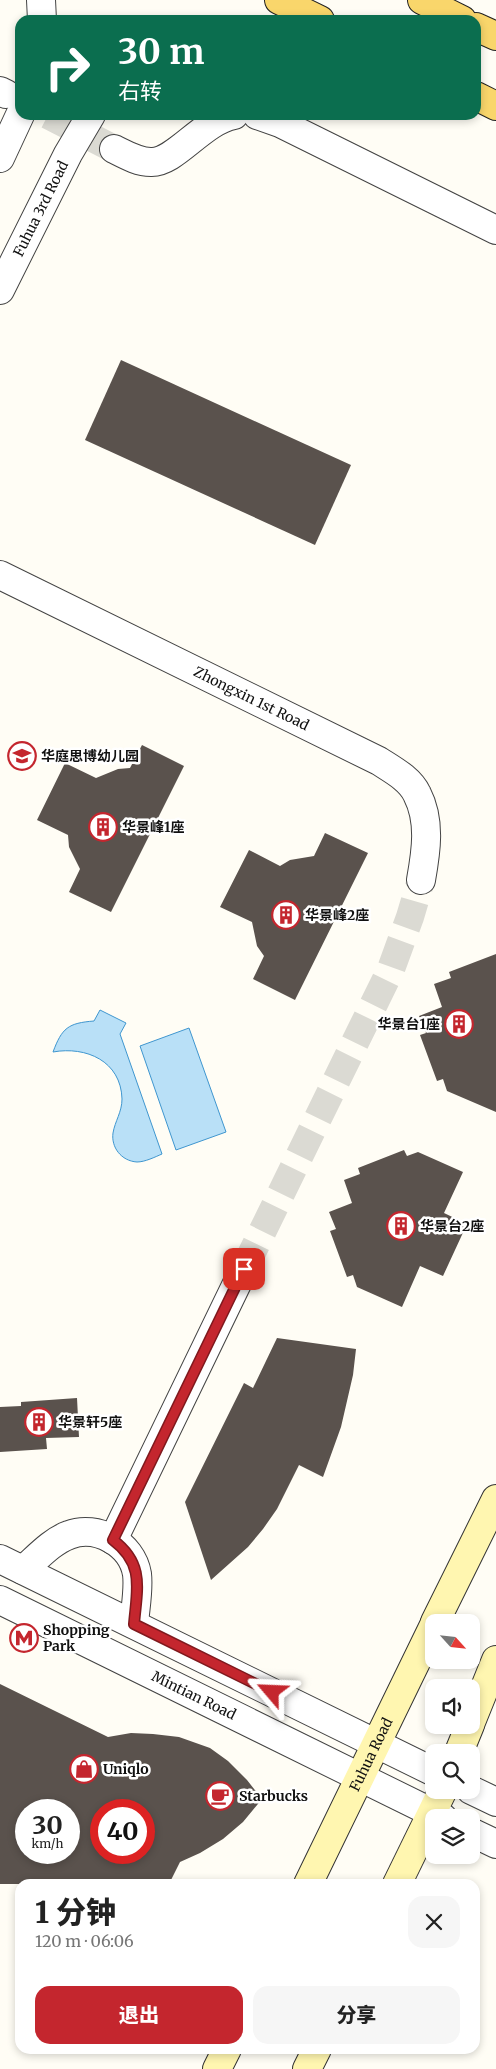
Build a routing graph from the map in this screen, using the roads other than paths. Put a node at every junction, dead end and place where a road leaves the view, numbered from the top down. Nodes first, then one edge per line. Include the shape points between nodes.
1 (40, 0) edge
2 (279, 0) edge
3 (422, 0) edge
4 (42, 15) edge
5 (310, 15) edge
6 (452, 15) edge
7 (481, 29) edge
8 (496, 36) edge
9 (481, 98) edge
10 (496, 106) edge
11 (10, 108) edge
12 (88, 120) edge
13 (221, 120) edge
14 (272, 120) edge
15 (114, 149) tunnel mouth
16 (0, 158) edge
17 (496, 230) edge
18 (0, 290) edge
19 (0, 575) edge
20 (422, 880) tunnel mouth
21 (244, 1269) tunnel mouth
22 (496, 1499) edge
23 (113, 1540) junction
24 (11, 1564) edge
25 (0, 1600) edge
26 (439, 1614) edge
27 (134, 1624) junction
28 (425, 1643) edge
29 (496, 1660) edge
30 (480, 1700) edge
31 (376, 1744) junction
32 (425, 1768) edge
33 (360, 1777) junction
34 (480, 1794) edge
35 (496, 1802) edge
36 (439, 1807) edge
37 (480, 1836) edge
38 (496, 1844) edge
39 (310, 1879) edge
40 (400, 1879) edge
41 (224, 2054) edge
42 (314, 2054) edge
43 (217, 2069) edge
44 (307, 2069) edge

1 - 4 street
2 - 5 main road
3 - 6 main road
7 - 8 main road
9 - 10 main road
11 - 16 street
12 - 18 street, Fuhua 3rd Road
13 - 15 street via 160,161 140,160
14 - 17 street
19 - 20 street, Zhongxin 1st Road via 379,761 401,775 417,794 424,817 426,846
21 - 23 street
22 - 26 main road, Fuhua Road
23 - 24 street via 94,1533 70,1534
23 - 27 street via 134,1565 137,1583
24 - 27 street
25 - 33 street, Mintian Road
27 - 31 street
28 - 31 main road, Fuhua Road
29 - 30 main road
31 - 32 street
31 - 33 main road, Fuhua Road
33 - 36 street, Mintian Road
33 - 39 main road, Fuhua Road
34 - 35 street
36 - 40 main road
37 - 38 street
41 - 43 main road
42 - 44 main road

